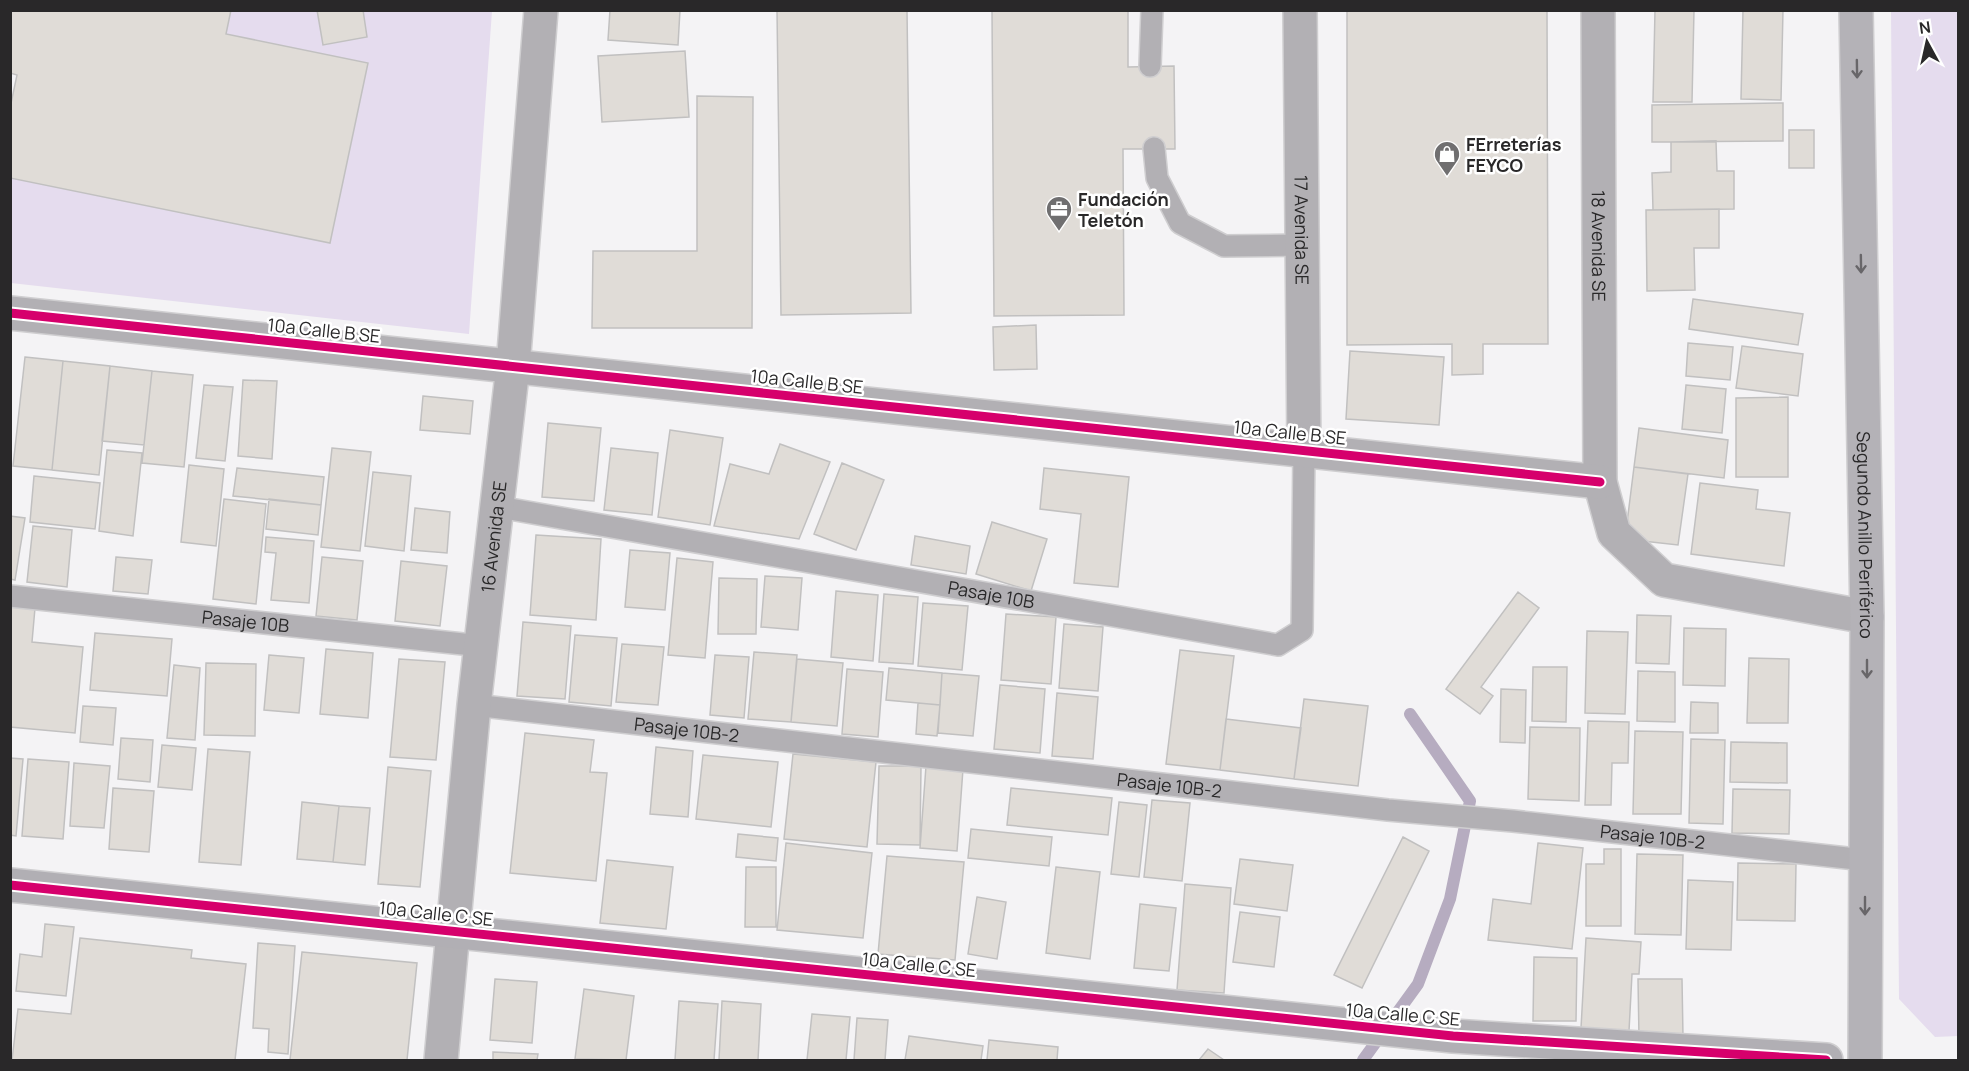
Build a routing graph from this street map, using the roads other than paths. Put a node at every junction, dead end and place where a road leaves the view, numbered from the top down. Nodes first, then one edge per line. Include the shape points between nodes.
1 (541, 10) edge
2 (1152, 10) edge
3 (1300, 10) edge
4 (1598, 10) edge
5 (1856, 10) edge
6 (1150, 66) dead end
7 (1154, 148) dead end
8 (1302, 245) junction
9 (10, 313) edge
10 (513, 366) junction
11 (1304, 450) junction
12 (1600, 482) junction
13 (499, 507) junction
14 (10, 596) edge
15 (1867, 617) junction
16 (482, 646) junction
17 (474, 705) junction
18 (1865, 860) junction
19 (10, 885) edge
20 (453, 931) junction
21 (441, 1060) edge
22 (1826, 1060) edge
23 (1865, 1060) edge

1 - 10 street, 16 Avenida SE
2 - 6 lane
3 - 8 street, 17 Avenida SE
4 - 12 street, 18 Avenida SE
5 -> 15 main road, Segundo Anillo Periférico
7 - 8 lane via 1157,178 1180,223 1224,246
8 - 11 street, 17 Avenida SE
9 - 10 street, 10a Calle B SE
10 - 11 street, 10a Calle B SE
10 - 13 street, 16 Avenida SE
11 - 12 street, 10a Calle B SE
11 - 13 lane, Pasaje 10B via 1302,630 1278,645
12 - 15 street, 18 Avenida SE via 1614,533 1664,580
13 - 16 street, 16 Avenida SE
14 - 16 lane, Pasaje 10B
15 -> 18 main road, Segundo Anillo Periférico
16 - 17 street, 16 Avenida SE
17 - 18 lane, Pasaje 10B-2 via 1388,810 1513,820
17 - 20 street, 16 Avenida SE
18 -> 23 main road, Segundo Anillo Periférico
19 - 20 street, 10a Calle C SE
20 - 21 street, 16 Avenida SE
20 - 22 street, 10a Calle C SE via 1453,1036

